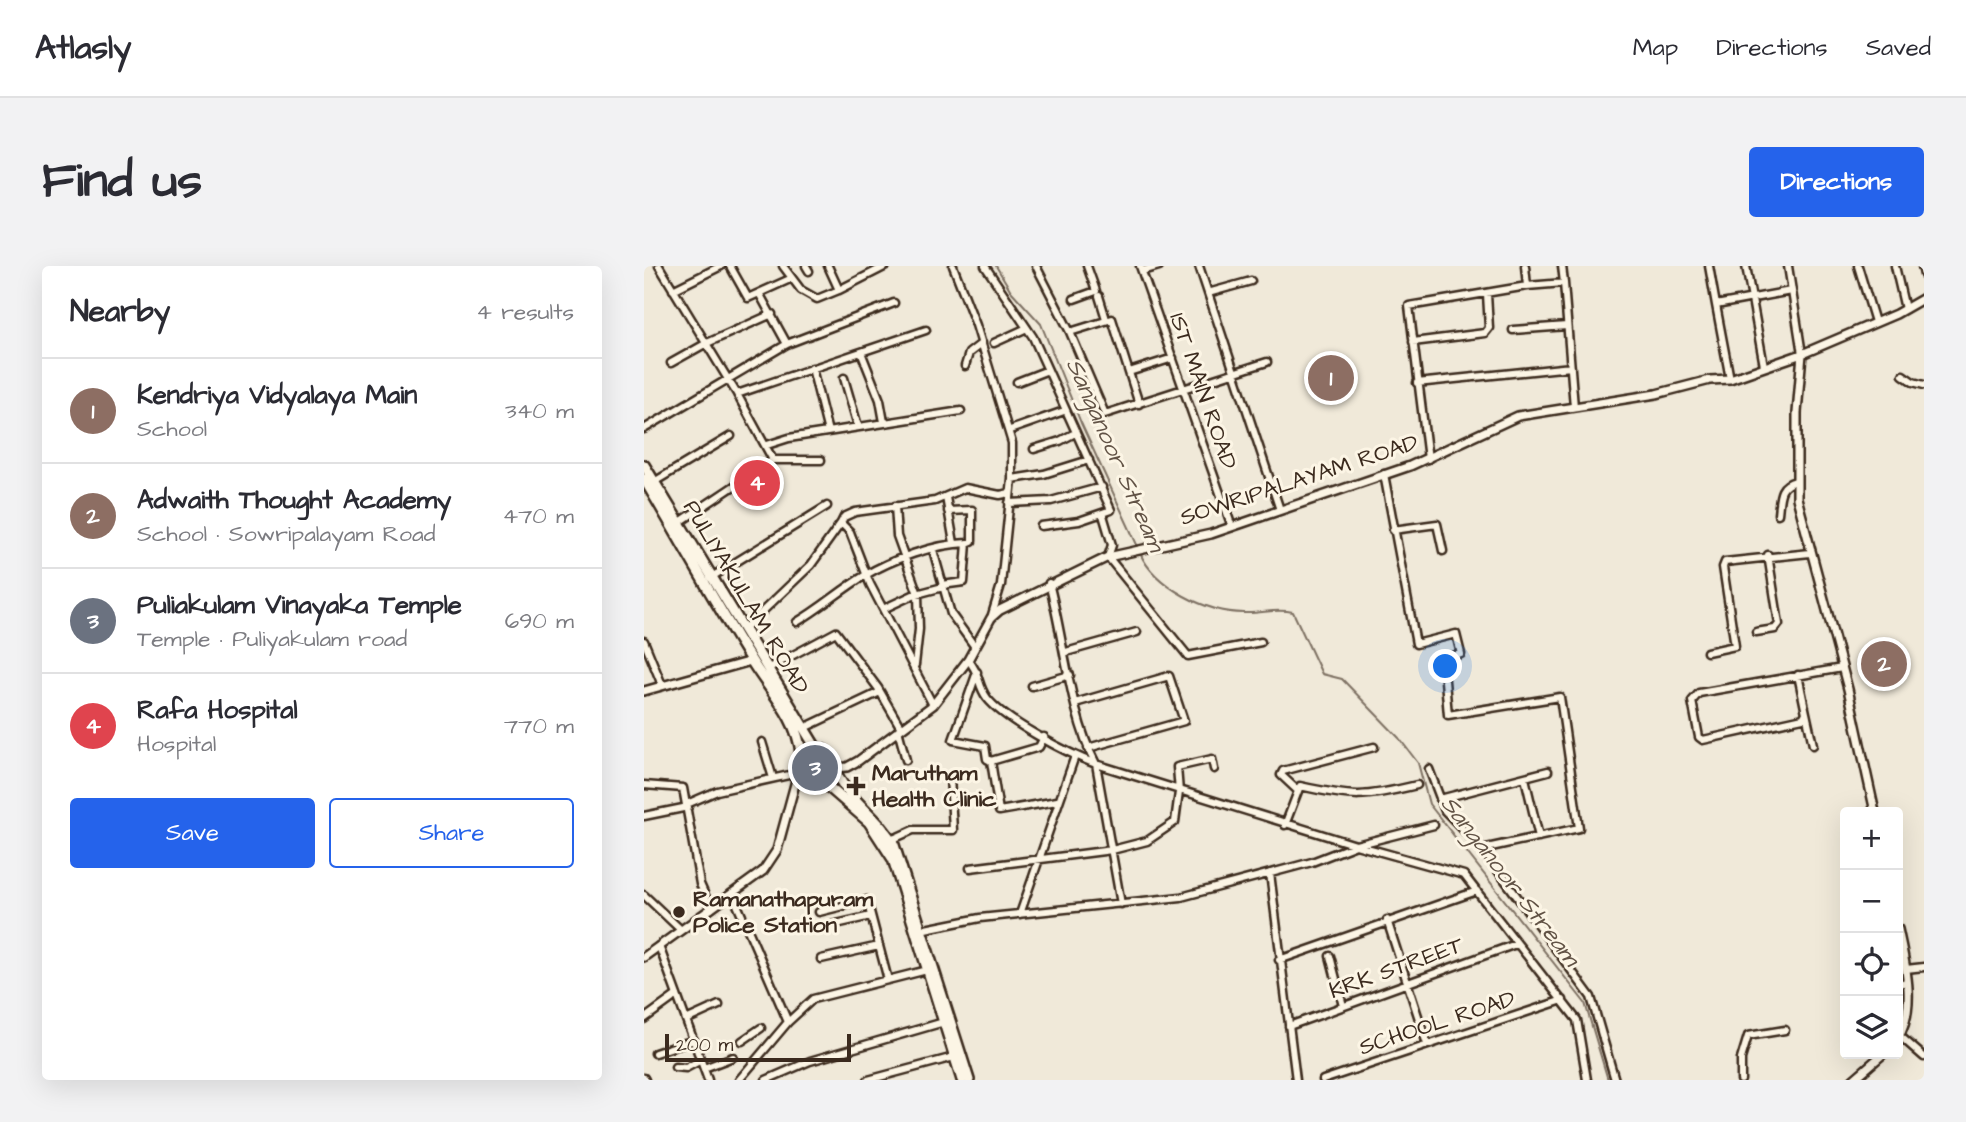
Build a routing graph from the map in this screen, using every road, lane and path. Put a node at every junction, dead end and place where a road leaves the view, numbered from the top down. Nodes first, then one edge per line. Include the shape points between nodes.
1 (659, 266) edge
2 (721, 266) edge
3 (730, 266) edge
4 (783, 266) edge
5 (828, 266) edge
6 (886, 266) edge
7 (953, 266) edge
8 (985, 266) edge
9 (1036, 266) edge
10 (1087, 266) edge
11 (1159, 266) edge
12 (1199, 266) edge
13 (1525, 266) edge
14 (1562, 266) edge
15 (1709, 266) edge
16 (1746, 266) edge
17 (1788, 266) edge
18 (1858, 266) edge
19 (1895, 266) edge
20 (1922, 266) edge
21 (872, 269) edge
22 (1141, 269) edge
23 (1924, 275) edge
24 (790, 278) junction
25 (1251, 281) dead end
26 (1564, 283) junction
27 (1527, 286) junction
28 (673, 290) junction
29 (839, 290) junction
30 (1791, 291) junction
31 (759, 293) junction
32 (1208, 293) junction
33 (1487, 294) junction
34 (1099, 296) dead end
35 (1751, 298) junction
36 (1924, 298) edge
37 (1074, 299) dead end
38 (894, 303) dead end
39 (1716, 305) junction
40 (1905, 309) junction
41 (772, 314) junction
42 (1107, 319) junction
43 (1875, 322) junction
44 (1567, 326) junction
45 (1027, 328) junction
46 (926, 330) dead end
47 (1513, 330) dead end
48 (1070, 332) junction
49 (1413, 342) junction
50 (982, 343) junction
51 (994, 343) dead end
52 (705, 344) junction
53 (787, 344) junction
54 (861, 352) junction
55 (1802, 354) junction
56 (1173, 358) junction
57 (1267, 362) dead end
58 (671, 363) dead end
59 (965, 366) dead end
60 (1764, 366) junction
61 (1571, 367) junction
62 (811, 369) junction
63 (1048, 370) junction
64 (1129, 372) junction
65 (1235, 372) junction
66 (1903, 375) dead end
67 (844, 378) dead end
68 (1730, 379) junction
69 (727, 380) junction
70 (1017, 382) dead end
71 (1417, 383) junction
72 (1924, 385) edge
73 (1184, 390) junction
74 (737, 394) junction
75 (1139, 404) junction
76 (1574, 407) junction
77 (961, 411) dead end
78 (1064, 411) junction
79 (884, 422) junction
80 (858, 426) junction
81 (644, 429) edge
82 (1010, 430) junction
83 (828, 432) junction
84 (1075, 433) junction
85 (730, 436) dead end
86 (767, 445) junction
87 (1034, 449) dead end
88 (1427, 459) junction
89 (774, 460) junction
90 (821, 460) dead end
91 (1089, 460) junction
92 (644, 465) edge
93 (1384, 474) junction
94 (644, 479) edge
95 (1013, 479) junction
96 (1796, 481) junction
97 (1102, 487) junction
98 (656, 489) junction
99 (1010, 493) junction
100 (946, 497) junction
101 (644, 500) edge
102 (1009, 503) junction
103 (827, 506) dead end
104 (895, 506) junction
105 (1280, 510) junction
106 (948, 511) junction
107 (1778, 514) dead end
108 (1103, 515) junction
109 (841, 523) junction
110 (676, 525) junction
111 (1041, 526) dead end
112 (1232, 527) junction
113 (1393, 530) junction
114 (954, 543) junction
115 (967, 543) junction
116 (933, 550) junction
117 (1443, 551) dead end
118 (1810, 553) junction
119 (1768, 555) junction
120 (907, 557) junction
121 (1108, 557) junction
122 (866, 575) junction
123 (709, 579) junction
124 (1049, 583) junction
125 (943, 586) junction
126 (918, 594) junction
127 (883, 609) junction
128 (991, 618) junction
129 (797, 622) dead end
130 (743, 630) junction
131 (1137, 632) dead end
132 (1756, 632) dead end
133 (644, 641) edge
134 (1261, 642) dead end
135 (975, 647) junction
136 (1066, 652) junction
137 (1707, 652) dead end
138 (968, 660) junction
139 (751, 661) junction
140 (915, 667) junction
141 (1842, 668) junction
142 (978, 670) junction
143 (763, 671) junction
144 (1070, 675) junction
145 (1798, 675) junction
146 (662, 685) junction
147 (1032, 685) dead end
148 (644, 691) edge
149 (880, 692) junction
150 (1075, 703) junction
151 (933, 705) junction
152 (1806, 713) junction
153 (804, 728) junction
154 (900, 729) junction
155 (1044, 737) junction
156 (761, 742) dead end
157 (1814, 745) dead end
158 (1374, 747) dead end
159 (816, 748) junction
160 (1088, 748) junction
161 (801, 754) junction
162 (1075, 756) junction
163 (906, 760) dead end
164 (991, 761) junction
165 (1096, 764) junction
166 (834, 768) junction
167 (1214, 769) dead end
168 (1429, 769) dead end
169 (1548, 771) dead end
170 (798, 773) junction
171 (950, 777) dead end
172 (773, 778) junction
173 (1525, 778) junction
174 (823, 782) junction
175 (644, 785) edge
176 (1417, 785) dead end
177 (1297, 790) junction
178 (1179, 792) junction
179 (1440, 799) junction
180 (1057, 801) junction
181 (688, 806) junction
182 (1874, 807) edge
183 (644, 816) edge
184 (1285, 825) junction
185 (1434, 825) dead end
186 (1539, 836) junction
187 (891, 840) junction
188 (1356, 845) junction
189 (1112, 849) junction
190 (1482, 849) junction
191 (1040, 858) junction
192 (970, 868) dead end
193 (1270, 873) junction
194 (1477, 891) junction
195 (732, 893) junction
196 (644, 895) edge
197 (1121, 904) junction
198 (711, 909) junction
199 (819, 912) dead end
200 (1020, 914) junction
201 (871, 916) junction
202 (1387, 920) junction
203 (823, 927) dead end
204 (681, 930) junction
205 (919, 930) junction
206 (1899, 933) edge
207 (1516, 944) junction
208 (659, 946) junction
209 (879, 946) junction
210 (1330, 956) dead end
211 (644, 957) edge
212 (821, 959) dead end
213 (1279, 960) junction
214 (1924, 967) edge
215 (1906, 969) junction
216 (927, 970) junction
217 (888, 980) junction
218 (1903, 980) edge
219 (1406, 983) junction
220 (677, 995) junction
221 (1563, 1000) junction
222 (719, 1005) dead end
223 (1343, 1006) junction
224 (644, 1019) edge
225 (687, 1020) junction
226 (788, 1022) junction
227 (944, 1022) junction
228 (1289, 1026) junction
229 (761, 1028) dead end
230 (1785, 1030) dead end
231 (694, 1040) junction
232 (1903, 1040) edge
233 (742, 1041) dead end
234 (1427, 1044) junction
235 (655, 1053) dead end
236 (733, 1056) dead end
237 (954, 1057) junction
238 (1924, 1057) edge
239 (1877, 1059) edge
240 (701, 1060) junction
241 (675, 1067) dead end
242 (704, 1068) junction
243 (708, 1080) edge
244 (739, 1080) edge
245 (766, 1080) edge
246 (868, 1080) edge
247 (962, 1080) edge
248 (969, 1080) edge
249 (1296, 1080) edge
250 (1323, 1080) edge
251 (1587, 1080) edge
252 (1615, 1080) edge
253 (1741, 1080) edge
254 (1853, 1080) edge

1 - 28 street
2 - 28 street
3 - 31 street via 748,298
4 - 24 street
5 - 29 street
6 - 21 street
7 - 50 street
8 - 45 street
9 - 48 street
10 - 37 street via 1096,291
11 - 22 street
12 - 32 street
13 - 27 street
14 - 26 street
15 - 39 street
16 - 35 street
17 - 30 street
18 - 43 street
19 - 40 street
20 - 23 street
21 - 29 street
22 - 56 street, 1ST MAIN ROAD
24 - 29 street via 817,299
24 - 31 street
25 - 32 street
26 - 27 street
26 - 44 street
27 - 33 street
28 - 52 street
30 - 35 street
30 - 55 street
31 - 41 street
32 - 65 street
33 - 49 street via 1489,328 1485,333
33 - 49 street via 1409,306
34 - 42 street
35 - 39 street
35 - 60 street
36 - 40 street, SOWRIPALAYAM ROAD
38 - 53 street
39 - 68 street
40 - 43 street, SOWRIPALAYAM ROAD
41 - 52 street
41 - 53 street
42 - 48 street
42 - 64 street via 1112,319
43 - 55 street, SOWRIPALAYAM ROAD
44 - 47 street
44 - 61 street
45 - 51 street
45 - 63 street
46 - 54 street
48 - 75 street via 1105,414
49 - 71 street
50 - 59 street via 969,353
50 - 82 street
52 - 58 street
52 - 69 street
53 - 69 street
54 - 62 street
54 - 79 street
55 - 60 street, SOWRIPALAYAM ROAD
55 - 96 street
56 - 64 street
56 - 73 street, 1ST MAIN ROAD
57 - 65 street
60 - 68 street, SOWRIPALAYAM ROAD
61 - 71 street
61 - 76 street
62 - 74 street
62 - 83 street
63 - 70 street
63 - 78 street
64 - 75 street
65 - 73 street
65 - 105 street
66 - 72 street
67 - 80 street
68 - 76 street, SOWRIPALAYAM ROAD
69 - 74 street
69 - 81 street
71 - 88 street
73 - 75 street
73 - 112 street, 1ST MAIN ROAD
74 - 86 street
76 - 88 street, SOWRIPALAYAM ROAD via 1518,416
77 - 79 street
78 - 82 street
78 - 84 street
79 - 80 street
80 - 83 street
82 - 95 street
83 - 86 street
84 - 87 street
84 - 91 street
85 - 98 street
86 - 89 street
88 - 93 street, SOWRIPALAYAM ROAD
89 - 90 street
89 - 110 street
91 - 95 street
91 - 97 street
92 - 98 main road, PULIYAKULAM ROAD
93 - 105 street, SOWRIPALAYAM ROAD
93 - 113 street
94 - 98 main road, PULIYAKULAM ROAD
95 - 99 street
96 - 107 street via 1781,489
96 - 118 street
97 - 102 street via 1051,501
97 - 108 street via 1111,510
98 - 101 street
98 - 110 main road, PULIYAKULAM ROAD
99 - 100 street via 965,488
99 - 102 street
100 - 104 street
100 - 106 street
102 - 128 street via 1001,585
103 - 123 street
104 - 109 street via 855,512
104 - 120 street via 897,536
105 - 112 street, SOWRIPALAYAM ROAD
106 - 114 street
106 - 115 street via 972,510 972,541
108 - 111 street
108 - 121 street via 1112,545
109 - 122 street via 850,533
109 - 130 street via 811,565
110 - 123 main road, PULIYAKULAM ROAD
112 - 121 street, SOWRIPALAYAM ROAD
113 - 117 street via 1437,524
113 - 186 street via 1416,644 1456,634 1461,654 1443,658 1448,715 1560,697 1578,828
114 - 115 street
114 - 116 street
115 - 125 street via 964,582
116 - 120 street
116 - 125 street
118 - 119 street
118 - 141 street
119 - 132 street via 1779,624
119 - 137 street via 1725,562 1735,646
120 - 122 street
120 - 126 street
121 - 124 street, SOWRIPALAYAM ROAD
121 - 134 street via 1188,656
122 - 127 street
122 - 129 street
123 - 130 main road, PULIYAKULAM ROAD
123 - 139 main road, PULIYAKULAM ROAD
124 - 128 street, SOWRIPALAYAM ROAD
124 - 136 street
125 - 126 street
125 - 135 street via 951,614
126 - 127 street
126 - 140 street
127 - 140 street
128 - 135 street, SOWRIPALAYAM ROAD
130 - 143 main road, PULIYAKULAM ROAD
131 - 136 street
133 - 146 street
135 - 138 street, SOWRIPALAYAM ROAD
136 - 144 street
138 - 142 street
138 - 151 street, SOWRIPALAYAM ROAD
139 - 143 main road, PULIYAKULAM ROAD
139 - 146 street
140 - 151 street
141 - 145 street
141 - 182 street
142 - 155 street via 981,688 990,701
142 - 164 street via 953,740 985,746
143 - 149 street via 835,632
143 - 153 main road, PULIYAKULAM ROAD
143 - 161 main road via 790,719
144 - 147 street
144 - 150 street
145 - 152 street
145 - 152 street via 1699,694 1692,701 1693,709 1703,740 1796,720
146 - 148 street
149 - 153 street
149 - 154 street
150 - 160 street
150 - 160 street via 1169,676 1184,721
151 - 154 street, SOWRIPALAYAM ROAD
152 - 157 street
153 - 159 main road, PULIYAKULAM ROAD
154 - 163 street
154 - 166 street, SOWRIPALAYAM ROAD via 858,761
155 - 162 street
155 - 164 street via 1039,747
156 - 172 street
158 - 177 street via 1283,771 1283,780
159 - 161 main road
159 - 166 main road via 829,755
160 - 165 street
161 - 170 main road
162 - 165 street
162 - 180 street
164 - 180 street via 999,811
165 - 178 street
165 - 189 street
166 - 174 main road
166 - 187 main road
167 - 178 street via 1212,759 1177,766
168 - 179 street
169 - 173 street
170 - 172 street
170 - 174 main road via 806,781
170 - 195 street via 778,850 763,870
171 - 187 street via 953,830 913,831
172 - 181 street via 717,791
173 - 179 street
173 - 186 street
174 - 205 main road via 851,803 883,839
175 - 181 street via 683,788
176 - 177 street via 1367,797 1300,786
177 - 184 street
178 - 184 street
178 - 189 street via 1175,822 1147,841
179 - 190 street via 1445,811
180 - 191 street
181 - 183 street
181 - 198 street via 700,884
184 - 188 street
185 - 188 street
186 - 190 street
187 - 205 main road
188 - 193 street
188 - 194 street via 1464,875
189 - 191 street
189 - 197 street
190 - 252 street via 1591,997
191 - 192 street
191 - 200 street
193 - 197 street via 1181,897
193 - 213 street
194 - 202 street
194 - 207 street
195 - 198 street
195 - 226 street
196 - 204 street
197 - 200 street
198 - 204 street
199 - 201 street via 867,900
200 - 205 street
201 - 203 street
201 - 209 street
202 - 213 street
202 - 219 street
204 - 208 street
205 - 216 main road
205 - 248 main road
206 - 215 street
207 - 219 street, KRK STREET
207 - 221 street
208 - 211 street
208 - 220 street
209 - 212 street
209 - 217 street
210 - 223 street
213 - 228 street
214 - 215 street
215 - 218 street
216 - 217 street
216 - 227 main road
217 - 226 street via 813,999
219 - 223 street, KRK STREET
219 - 234 street
220 - 224 street
220 - 225 street
221 - 234 street, SCHOOL ROAD
221 - 251 street via 1577,1020
222 - 225 street
223 - 228 street, KRK STREET
225 - 231 street
226 - 244 street
227 - 237 main road
227 - 245 street via 810,1061
228 - 249 street
229 - 233 street
230 - 253 street via 1748,1037
231 - 235 street
231 - 240 street
232 - 238 street
234 - 250 street, SCHOOL ROAD
236 - 242 street
237 - 246 street
237 - 247 main road
239 - 254 street
240 - 241 street via 686,1068
240 - 242 street
242 - 243 street

